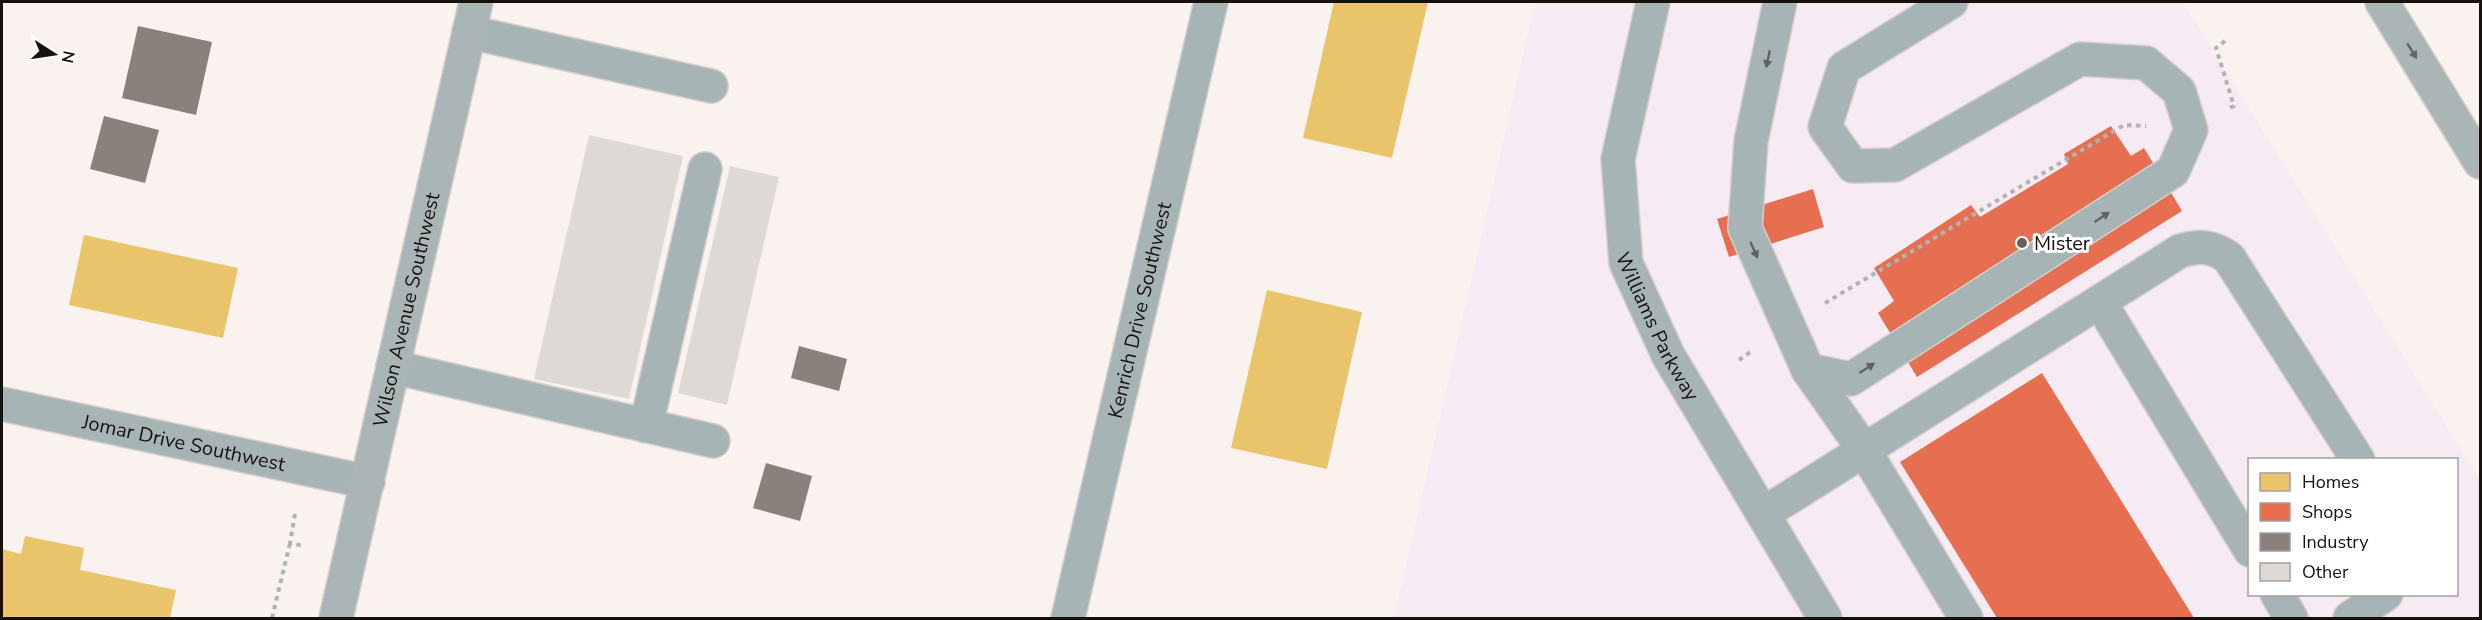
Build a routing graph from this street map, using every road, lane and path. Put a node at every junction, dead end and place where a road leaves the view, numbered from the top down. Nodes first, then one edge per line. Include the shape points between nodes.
1 (1211, 2) edge
2 (1653, 2) edge
3 (1780, 2) edge
4 (1951, 2) edge
5 (2382, 2) edge
6 (473, 17) edge
7 (2225, 41) dead end
8 (711, 86) dead end
9 (2187, 118) junction
10 (2481, 162) edge
11 (705, 170) dead end
12 (2100, 302) junction
13 (1789, 327) junction
14 (1739, 360) dead end
15 (393, 367) junction
16 (1808, 370) junction
17 (2, 404) edge
18 (646, 426) junction
19 (712, 441) dead end
20 (1864, 450) junction
21 (2357, 458) edge
22 (368, 482) junction
23 (295, 514) dead end
24 (1762, 514) junction
25 (290, 543) junction
26 (303, 546) dead end
27 (2248, 547) edge
28 (2278, 596) edge
29 (2383, 596) edge
30 (272, 618) edge
31 (336, 618) edge
32 (1068, 618) edge
33 (1825, 618) edge
34 (1966, 618) edge
35 (2291, 618) edge
36 (2350, 618) edge

1 - 32 street, Kenrich Drive Southwest
2 - 24 street, Williams Parkway via 1618,159 1626,263 1668,355
3 -> 13 street via 1751,141 1745,228
4 - 9 street via 1844,68 1825,127 1853,166 1895,165 2080,59 2146,63 2179,91
5 -> 10 main road
6 - 8 street
6 - 15 main road, Wilson Avenue Southwest
7 - 9 path via 2216,48 2234,106
9 - 13 path via 2161,126 2124,125 1847,288
16 -> 9 street via 1851,379 2173,171 2191,130
11 - 18 street
12 - 20 street
12 - 21 street via 2180,251 2194,247 2219,250 2229,258
12 - 27 street
13 - 14 path
13 - 16 street
15 - 18 street
15 - 22 main road, Wilson Avenue Southwest
16 - 20 street
17 - 22 street, Jomar Drive Southwest
18 - 19 street
20 - 24 street
20 - 34 street
22 - 31 main road, Wilson Avenue Southwest
23 - 25 path
24 - 33 street, Williams Parkway
25 - 26 path
25 - 30 path
28 - 35 street
29 - 36 street

